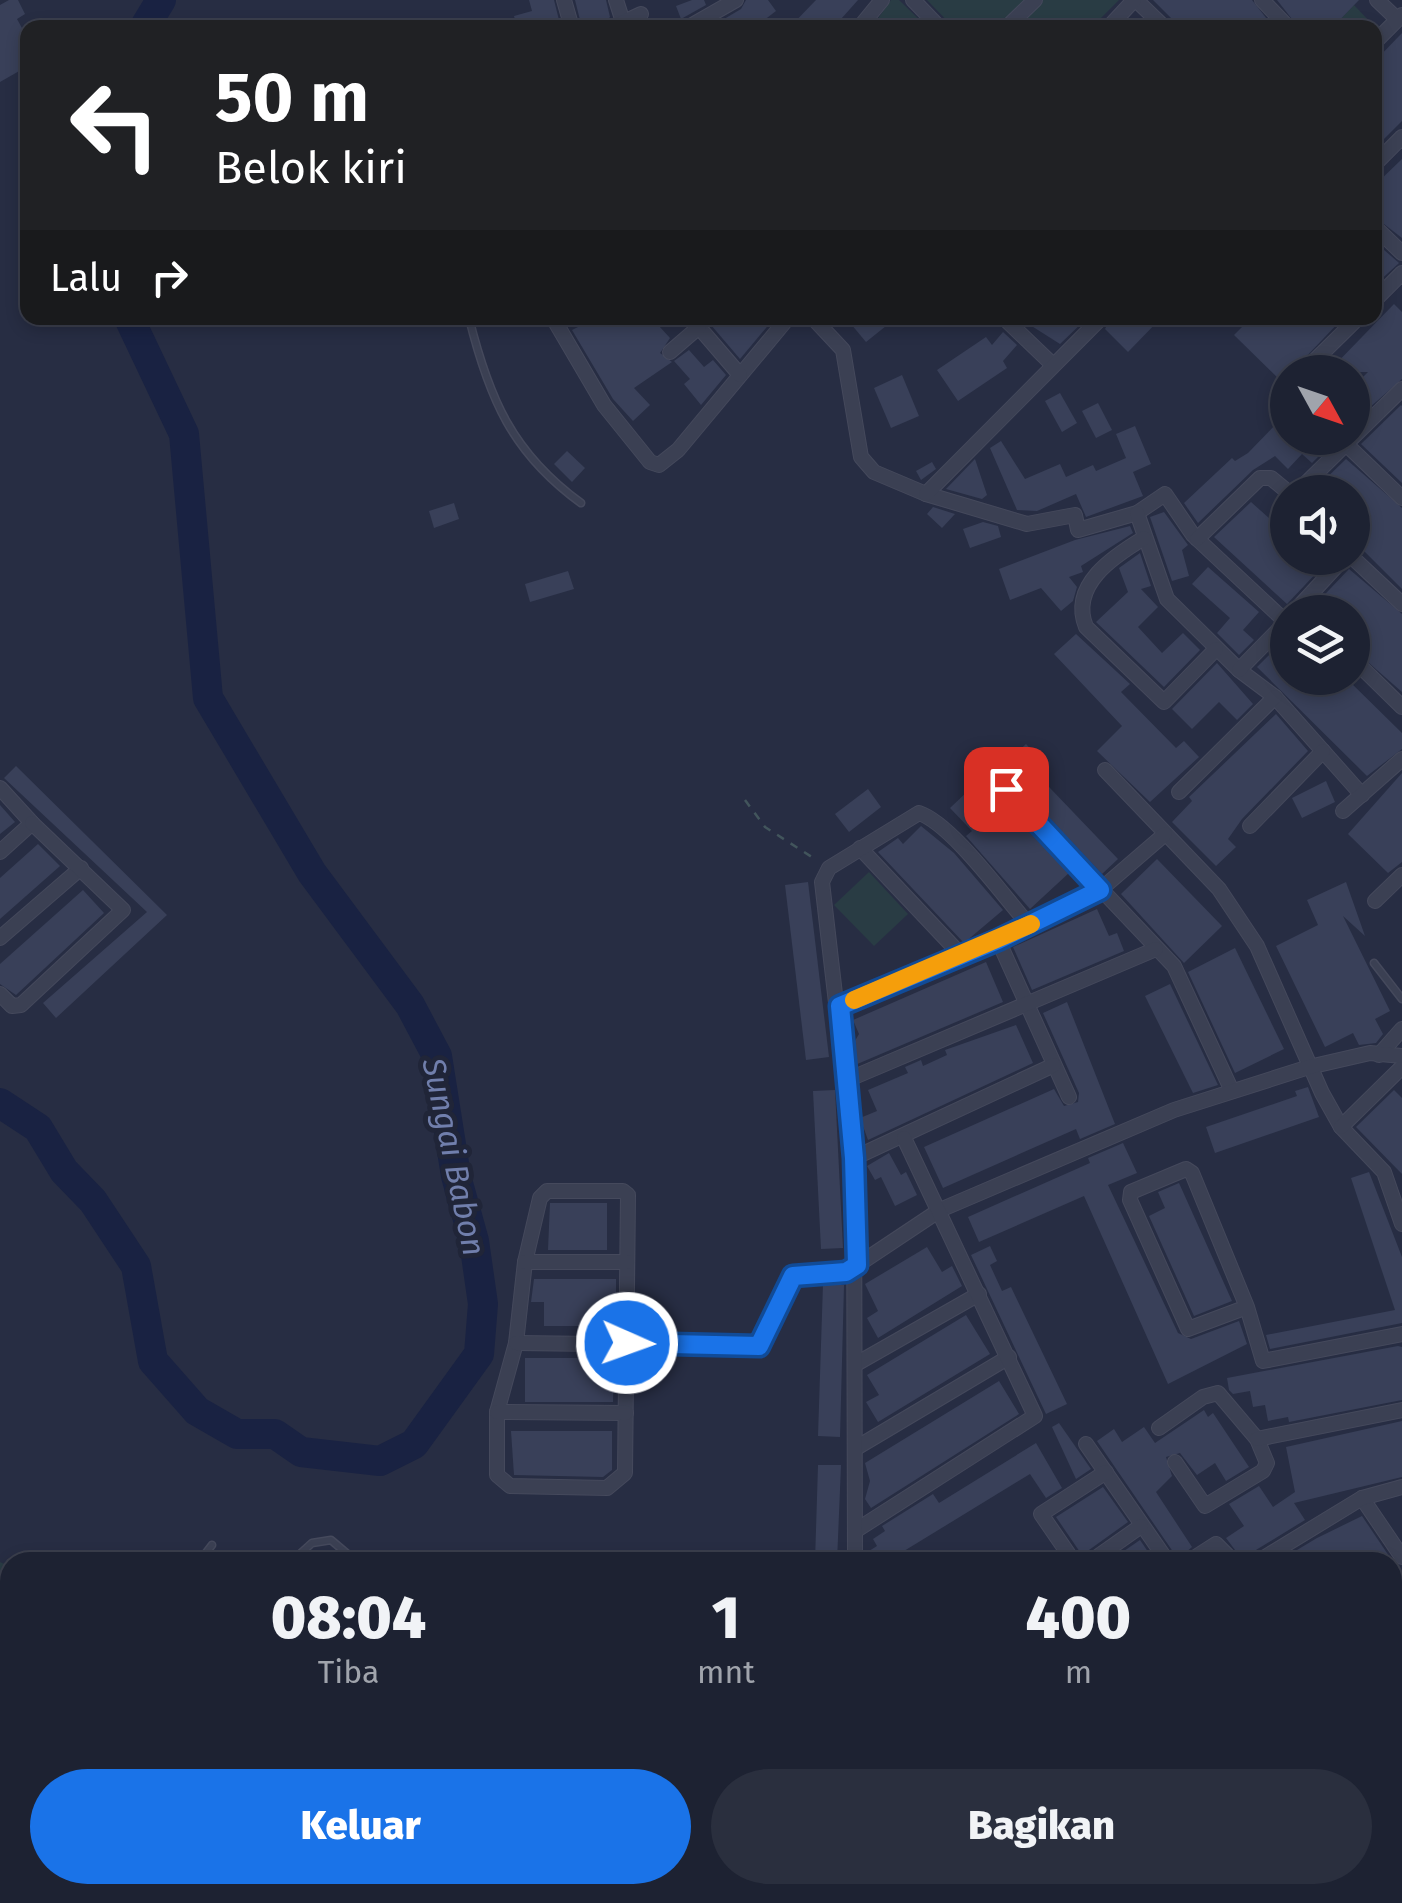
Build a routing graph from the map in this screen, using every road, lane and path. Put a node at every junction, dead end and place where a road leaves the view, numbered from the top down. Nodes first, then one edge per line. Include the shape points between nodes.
1 (736, 0) edge
2 (882, 0) edge
3 (914, 0) edge
4 (1035, 0) edge
5 (1135, 0) edge
6 (1262, 0) edge
7 (1378, 0) edge
8 (640, 14) dead end
9 (1400, 17) edge
10 (627, 20) edge
11 (701, 20) edge
12 (866, 20) edge
13 (933, 20) edge
14 (1014, 20) edge
15 (1116, 20) edge
16 (1156, 20) edge
17 (1281, 20) edge
18 (1382, 35) edge
19 (1402, 137) edge
20 (1382, 157) edge
21 (1382, 233) edge
22 (1402, 252) edge
23 (1402, 274) edge
24 (1382, 293) edge
25 (472, 325) edge
26 (556, 325) edge
27 (692, 325) edge
28 (698, 325) edge
29 (782, 325) edge
30 (820, 325) edge
31 (1011, 325) edge
32 (1094, 325) edge
33 (1351, 325) edge
34 (670, 352) dead end
35 (1320, 355) edge
36 (1053, 365) junction
37 (740, 375) junction
38 (1402, 389) edge
39 (1370, 423) edge
40 (1338, 455) edge
41 (1357, 455) edge
42 (1315, 475) edge
43 (1270, 478) edge
44 (926, 494) junction
45 (1402, 498) edge
46 (581, 503) dead end
47 (1136, 513) junction
48 (1144, 538) junction
49 (1198, 539) junction
50 (1370, 574) edge
51 (1329, 575) edge
52 (1270, 595) edge
53 (1312, 595) edge
54 (1402, 604) edge
55 (1270, 639) edge
56 (1216, 649) junction
57 (1239, 670) junction
58 (1370, 675) edge
59 (1275, 697) junction
60 (1402, 706) edge
61 (1324, 751) junction
62 (1402, 759) edge
63 (1105, 770) dead end
64 (0, 788) edge
65 (1006, 789) dead end
66 (1180, 792) dead end
67 (1362, 795) junction
68 (746, 800) dead end
69 (1343, 811) dead end
70 (32, 824) junction
71 (1250, 826) dead end
72 (1165, 834) junction
73 (860, 848) junction
74 (0, 852) edge
75 (81, 868) junction
76 (829, 868) junction
77 (1402, 875) edge
78 (1100, 890) junction
79 (1376, 901) dead end
80 (1029, 925) junction
81 (0, 938) edge
82 (998, 940) junction
83 (1156, 949) junction
84 (961, 956) junction
85 (1374, 963) dead end
86 (0, 994) edge
87 (1402, 999) edge
88 (840, 1006) junction
89 (1026, 1006) junction
90 (1402, 1029) edge
91 (1383, 1049) junction
92 (1402, 1058) edge
93 (1054, 1065) junction
94 (1309, 1067) junction
95 (1402, 1067) edge
96 (847, 1080) junction
97 (1232, 1091) junction
98 (1069, 1097) dead end
99 (1341, 1127) junction
100 (904, 1138) junction
101 (854, 1158) junction
102 (1384, 1172) junction
103 (1402, 1189) edge
104 (940, 1210) junction
105 (1402, 1224) edge
106 (525, 1262) junction
107 (627, 1262) junction
108 (857, 1265) junction
109 (979, 1294) junction
110 (1247, 1307) junction
111 (1402, 1334) edge
112 (516, 1343) junction
113 (627, 1343) junction
114 (1009, 1357) junction
115 (856, 1364) junction
116 (1402, 1410) edge
117 (497, 1412) junction
118 (626, 1413) junction
119 (1158, 1428) dead end
120 (1256, 1439) junction
121 (1086, 1444) dead end
122 (856, 1448) junction
123 (1175, 1462) dead end
124 (1106, 1472) junction
125 (1402, 1487) edge
126 (1362, 1498) junction
127 (1141, 1526) junction
128 (856, 1531) junction
129 (212, 1545) dead end
130 (207, 1552) edge
131 (303, 1552) edge
132 (347, 1552) edge
133 (855, 1552) edge
134 (1067, 1552) edge
135 (1104, 1552) edge
136 (1160, 1552) edge
137 (1204, 1552) edge
138 (1224, 1552) edge
139 (1273, 1552) edge
140 (1397, 1552) edge

1 - 11 street
2 - 12 street
3 - 13 street
4 - 14 street
5 - 15 street
5 - 16 street
6 - 17 street
7 - 9 street
8 - 10 street
9 - 18 street
19 - 20 street
21 - 22 street
23 - 24 street
25 - 46 lane via 485,382 505,422 552,482
26 - 37 street via 598,396 659,465
27 - 34 street
28 - 37 street
29 - 37 street
30 - 44 street via 843,350 862,457 887,480
31 - 36 street
32 - 36 street
33 - 35 street
36 - 44 street
38 - 39 street
40 - 42 street
41 - 45 street
43 - 49 street via 1260,478
44 - 47 street via 1026,524 1075,515 1078,530
47 - 48 street
47 - 49 street via 1165,494
48 - 56 street via 1167,599
48 - 56 street via 1092,580 1082,613 1086,627 1164,702
49 - 52 street
50 - 54 street
51 - 53 street
55 - 57 street
56 - 57 street
57 - 59 street
58 - 60 street
59 - 61 street
59 - 66 street
61 - 67 street
61 - 71 street
62 - 67 street
63 - 72 street
64 - 70 street
65 - 78 street
67 - 69 street
68 - 76 path via 765,827
70 - 74 street
70 - 75 street
72 - 78 street
72 - 94 street via 1220,889 1257,946
73 - 76 street
73 - 80 street via 911,815 928,816
73 - 84 street
75 - 81 street
75 - 86 street via 121,904 118,918 21,1006
76 - 88 street via 821,889
77 - 79 street
78 - 80 street
78 - 83 street
80 - 82 street
82 - 84 street
82 - 89 street
83 - 89 street
83 - 97 street via 1174,966
84 - 88 street
85 - 87 lane
88 - 96 street
89 - 93 street
89 - 96 street
90 - 91 street
91 - 92 street
91 - 94 street
93 - 98 street
93 - 100 street
94 - 97 street
94 - 99 street
95 - 99 street
96 - 101 street
97 - 104 street
99 - 102 street
100 - 101 street
100 - 104 street
101 - 108 street
102 - 103 street
102 - 105 street
104 - 108 street
104 - 109 street
106 - 107 street
106 - 107 street via 540,1198 548,1191 623,1191
106 - 112 street
107 - 113 street
108 - 113 street via 846,1272 793,1276 759,1346
108 - 115 street
109 - 114 street
109 - 115 street
110 - 110 street via 1192,1173 1186,1169 1131,1192 1188,1329
110 - 111 street via 1264,1361
112 - 113 street
112 - 117 street
113 - 118 street
114 - 122 street
114 - 128 street via 1035,1412 1033,1421
115 - 122 street
116 - 120 street
117 - 118 street
117 - 118 street via 498,1475 510,1486 607,1488 626,1473
119 - 120 street via 1212,1392 1226,1398
120 - 123 street via 1266,1468 1205,1506
121 - 124 street
122 - 128 street
124 - 127 street
124 - 134 street via 1041,1514
125 - 126 street
126 - 139 street
126 - 140 street
127 - 135 street
127 - 136 street
128 - 133 street
129 - 130 lane
131 - 132 lane via 324,1540
137 - 138 street via 1216,1544

